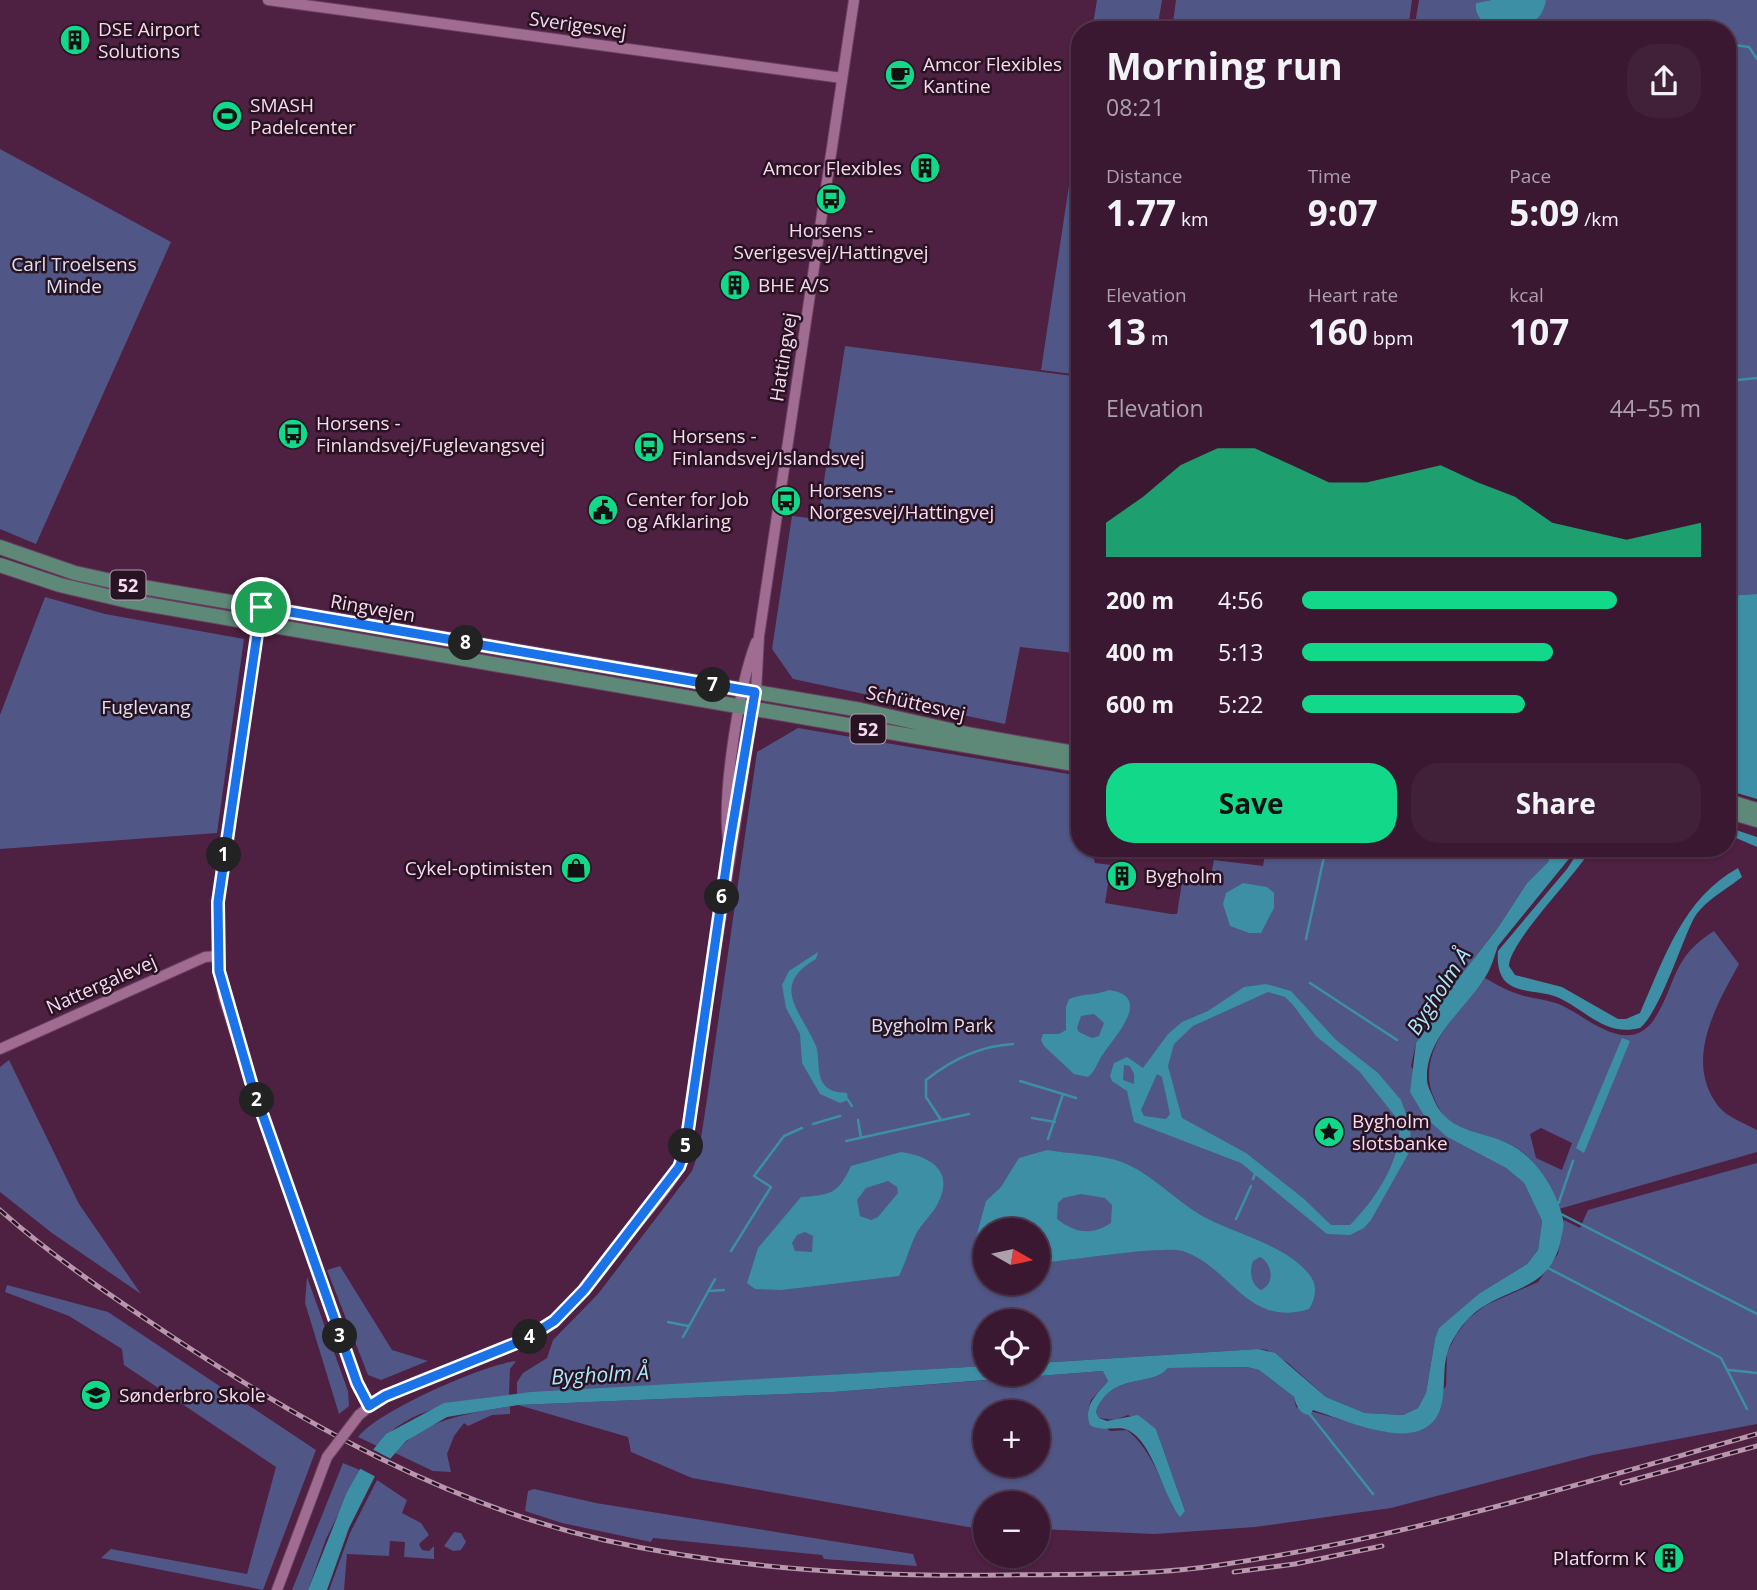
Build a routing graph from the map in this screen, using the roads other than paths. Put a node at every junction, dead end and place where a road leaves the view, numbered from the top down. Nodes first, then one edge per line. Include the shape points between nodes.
1 (268, 0) edge
2 (854, 0) edge
3 (842, 78) junction
4 (0, 547) edge
5 (0, 565) edge
6 (261, 607) junction
7 (258, 625) junction
8 (749, 691) junction
9 (746, 708) junction
10 (1071, 752) edge
11 (1071, 763) edge
12 (1736, 804) edge
13 (1757, 810) edge
14 (1736, 814) edge
15 (1757, 820) edge
16 (217, 956) junction
17 (0, 1049) edge
18 (369, 1406) junction
19 (277, 1590) edge

1 - 3 street, Sverigesvej
2 - 3 street, Hattingvej
3 - 8 street, Hattingvej
4 - 6 main road, Ringvejen / 52 via 103,579
5 - 7 main road, Ringvejen / 52 via 80,591
6 - 7 street
6 - 8 main road, Ringvejen / 52
7 - 9 main road, Ringvejen / 52
7 - 16 street via 218,902
8 - 9 street, Hattingvej
8 - 10 main road, Schüttesvej / 52
9 - 11 main road, Schüttesvej / 52
9 - 18 street, Hattingvej via 726,821 729,847 685,1151 671,1181 584,1290 546,1327
12 - 13 main road
14 - 15 main road
16 - 17 street, Nattergalevej via 205,957
16 - 18 street via 224,998 251,1082
18 - 19 street, Hattingvej, bridge via 327,1457

